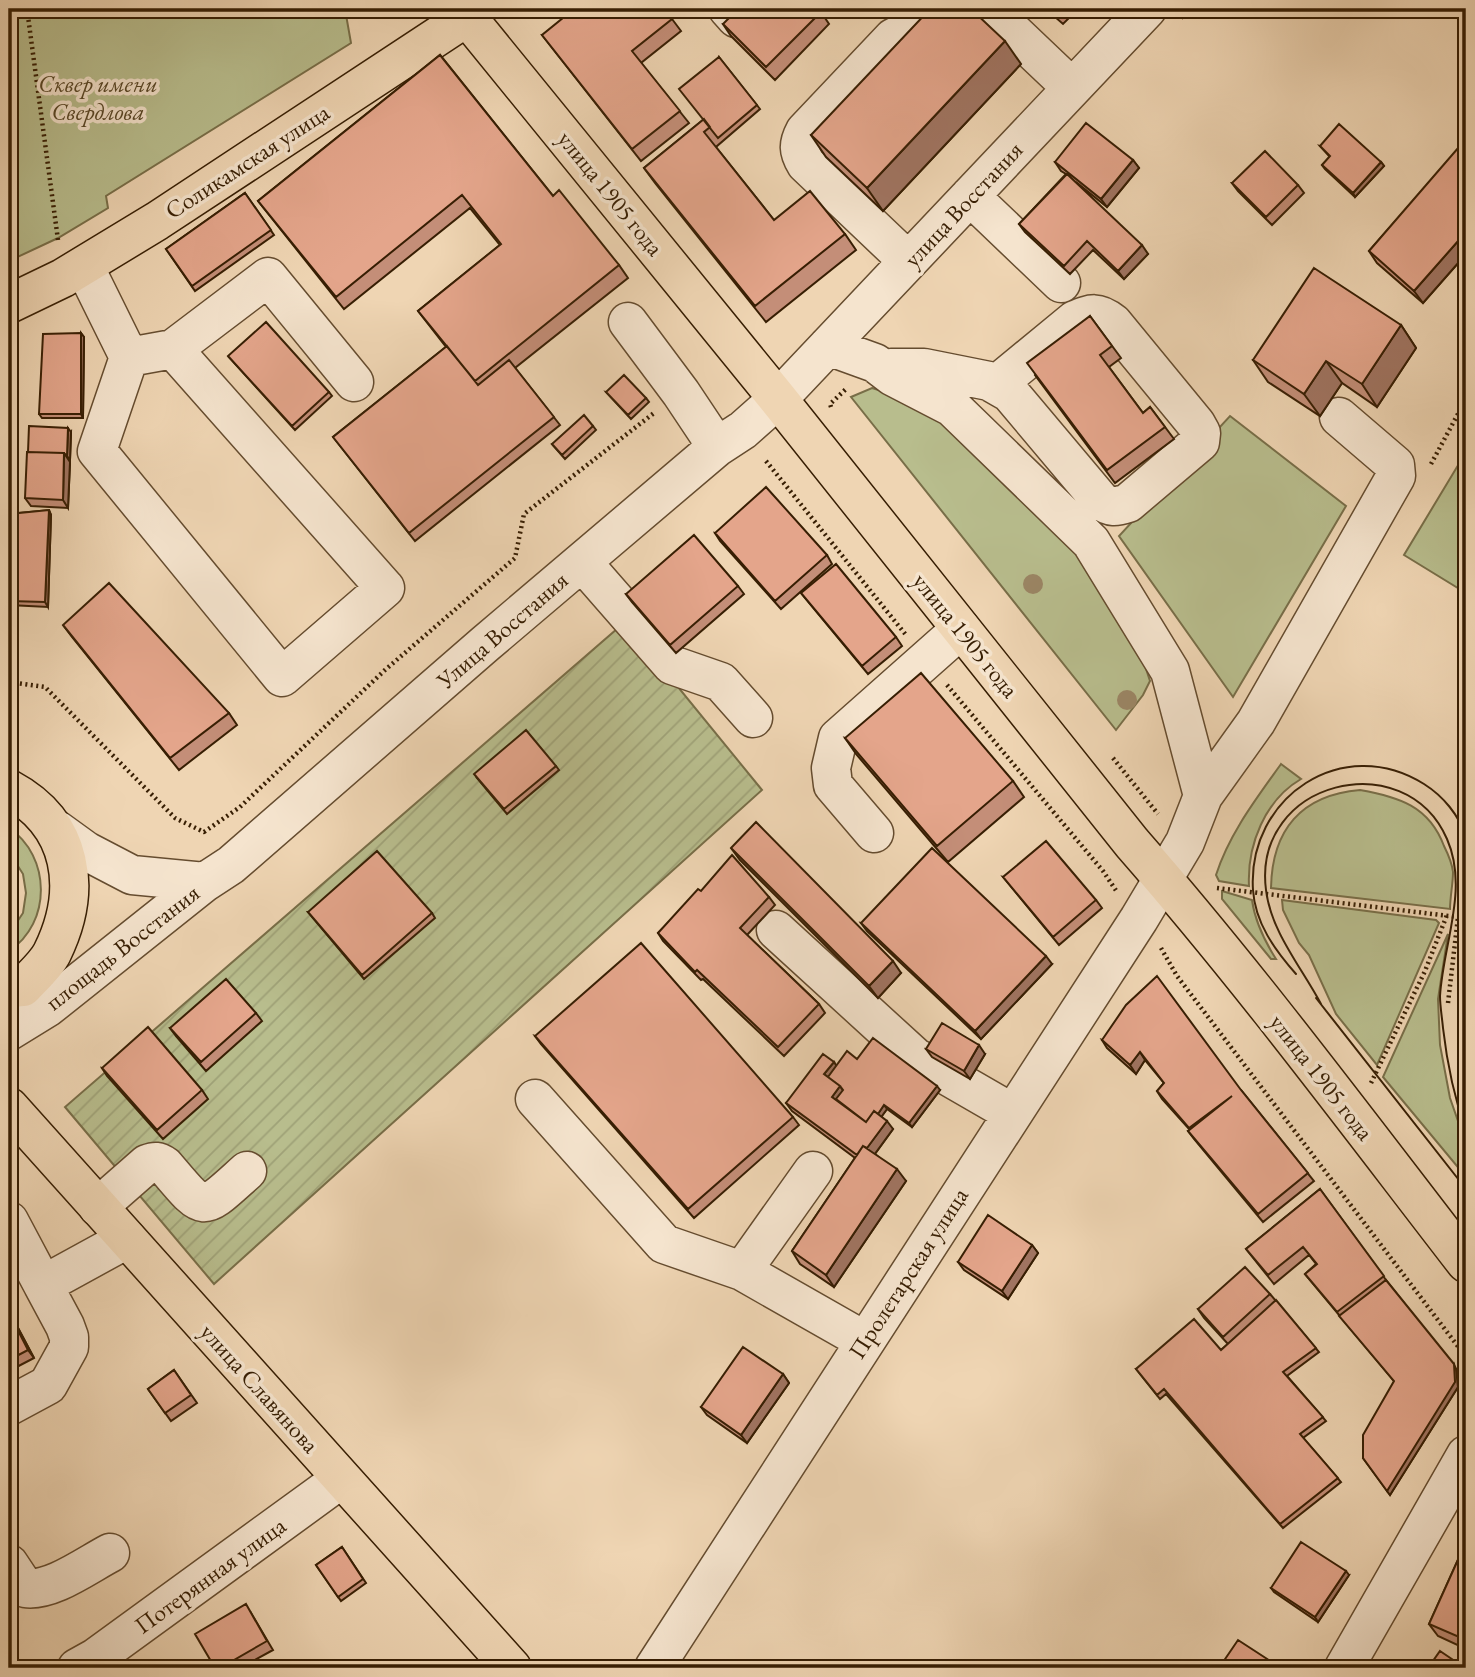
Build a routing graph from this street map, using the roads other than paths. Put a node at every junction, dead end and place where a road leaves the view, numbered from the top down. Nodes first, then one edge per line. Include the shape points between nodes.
1 (948, 9) edge
2 (989, 9) edge
3 (1020, 9) edge
4 (1147, 9) edge
5 (471, 12) edge
6 (1080, 80) junction
7 (970, 196) junction
8 (908, 261) junction
9 (74, 272) junction
10 (1061, 283) dead end
11 (9, 304) edge
12 (628, 322) dead end
13 (828, 346) junction
14 (173, 349) junction
15 (129, 357) junction
16 (882, 368) junction
17 (354, 382) dead end
18 (996, 385) junction
19 (778, 399) junction
20 (1339, 418) dead end
21 (717, 447) junction
22 (582, 562) junction
23 (961, 629) junction
24 (753, 718) dead end
25 (9, 789) edge
26 (1203, 796) junction
27 (57, 830) junction
28 (874, 833) dead end
29 (218, 874) junction
30 (1162, 878) junction
31 (153, 926) junction
32 (776, 930) dead end
33 (13, 991) edge
34 (9, 1031) edge
35 (535, 1099) dead end
36 (9, 1107) edge
37 (1012, 1113) junction
38 (247, 1171) dead end
39 (813, 1171) dead end
40 (98, 1207) junction
41 (9, 1221) edge
42 (127, 1240) junction
43 (1466, 1263) edge
44 (742, 1271) junction
45 (43, 1285) junction
46 (865, 1341) junction
47 (9, 1406) edge
48 (1466, 1455) edge
49 (341, 1479) junction
50 (110, 1553) dead end
51 (9, 1564) edge
52 (77, 1668) edge
53 (512, 1668) edge
54 (654, 1668) edge
55 (1344, 1668) edge

1 - 8 street via 893,38 805,131 799,143 806,164
2 - 6 street
3 - 6 street
4 - 6 street, улица Восстания
5 - 9 main road, Соликамская улица
5 - 19 main road, улица 1905 года
6 - 7 street, улица Восстания
7 - 8 street, улица Восстания
7 - 10 street
8 - 13 street, улица Восстания
9 - 11 main road, Соликамская улица
9 - 15 street
12 - 21 street
13 - 16 street
13 - 19 street, улица Восстания
14 - 15 street
14 - 15 street via 385,588 282,677 97,451
14 - 17 street via 268,277
16 - 18 street via 924,368
16 - 26 street via 952,407 1091,542 1170,671
18 - 18 street via 1010,393 1108,506 1128,503 1200,442 1196,424 1103,315 1075,320
19 - 21 street, Улица Восстания
19 - 23 main road, улица 1905 года
20 - 26 street, Пролетарская улица via 1395,466 1396,476 1256,722
21 - 22 street, Улица Восстания
22 - 24 street via 672,665 721,682
22 - 29 street, Улица Восстания
23 - 28 street via 838,738 831,768 833,785
23 - 30 main road, улица 1905 года
25 - 27 main road, площадь Восстания via 35,805
26 - 30 street, Пролетарская улица via 1185,842
27 - 29 street, площадь Восстания via 132,875
27 - 33 main road, площадь Восстания via 68,860 69,893 51,955
29 - 31 street, площадь Восстания
30 - 37 street, Пролетарская улица
30 - 43 main road, улица 1905 года
31 - 33 street
31 - 34 street, площадь Восстания via 48,1007
32 - 37 street via 915,1058
35 - 44 street via 664,1244
36 - 40 main road, улица Славянова
37 - 46 street, Пролетарская улица
38 - 40 street via 216,1199 201,1203 154,1161
39 - 44 street
40 - 42 main road, улица Славянова
41 - 45 street
42 - 45 street
42 - 49 main road, улица Славянова
44 - 46 street
45 - 47 street via 65,1326 69,1347 48,1385
46 - 54 street, Пролетарская улица
48 - 55 street
49 - 52 street, Потерянная улица
49 - 53 main road, улица Славянова
50 - 51 street via 36,1589 25,1588

